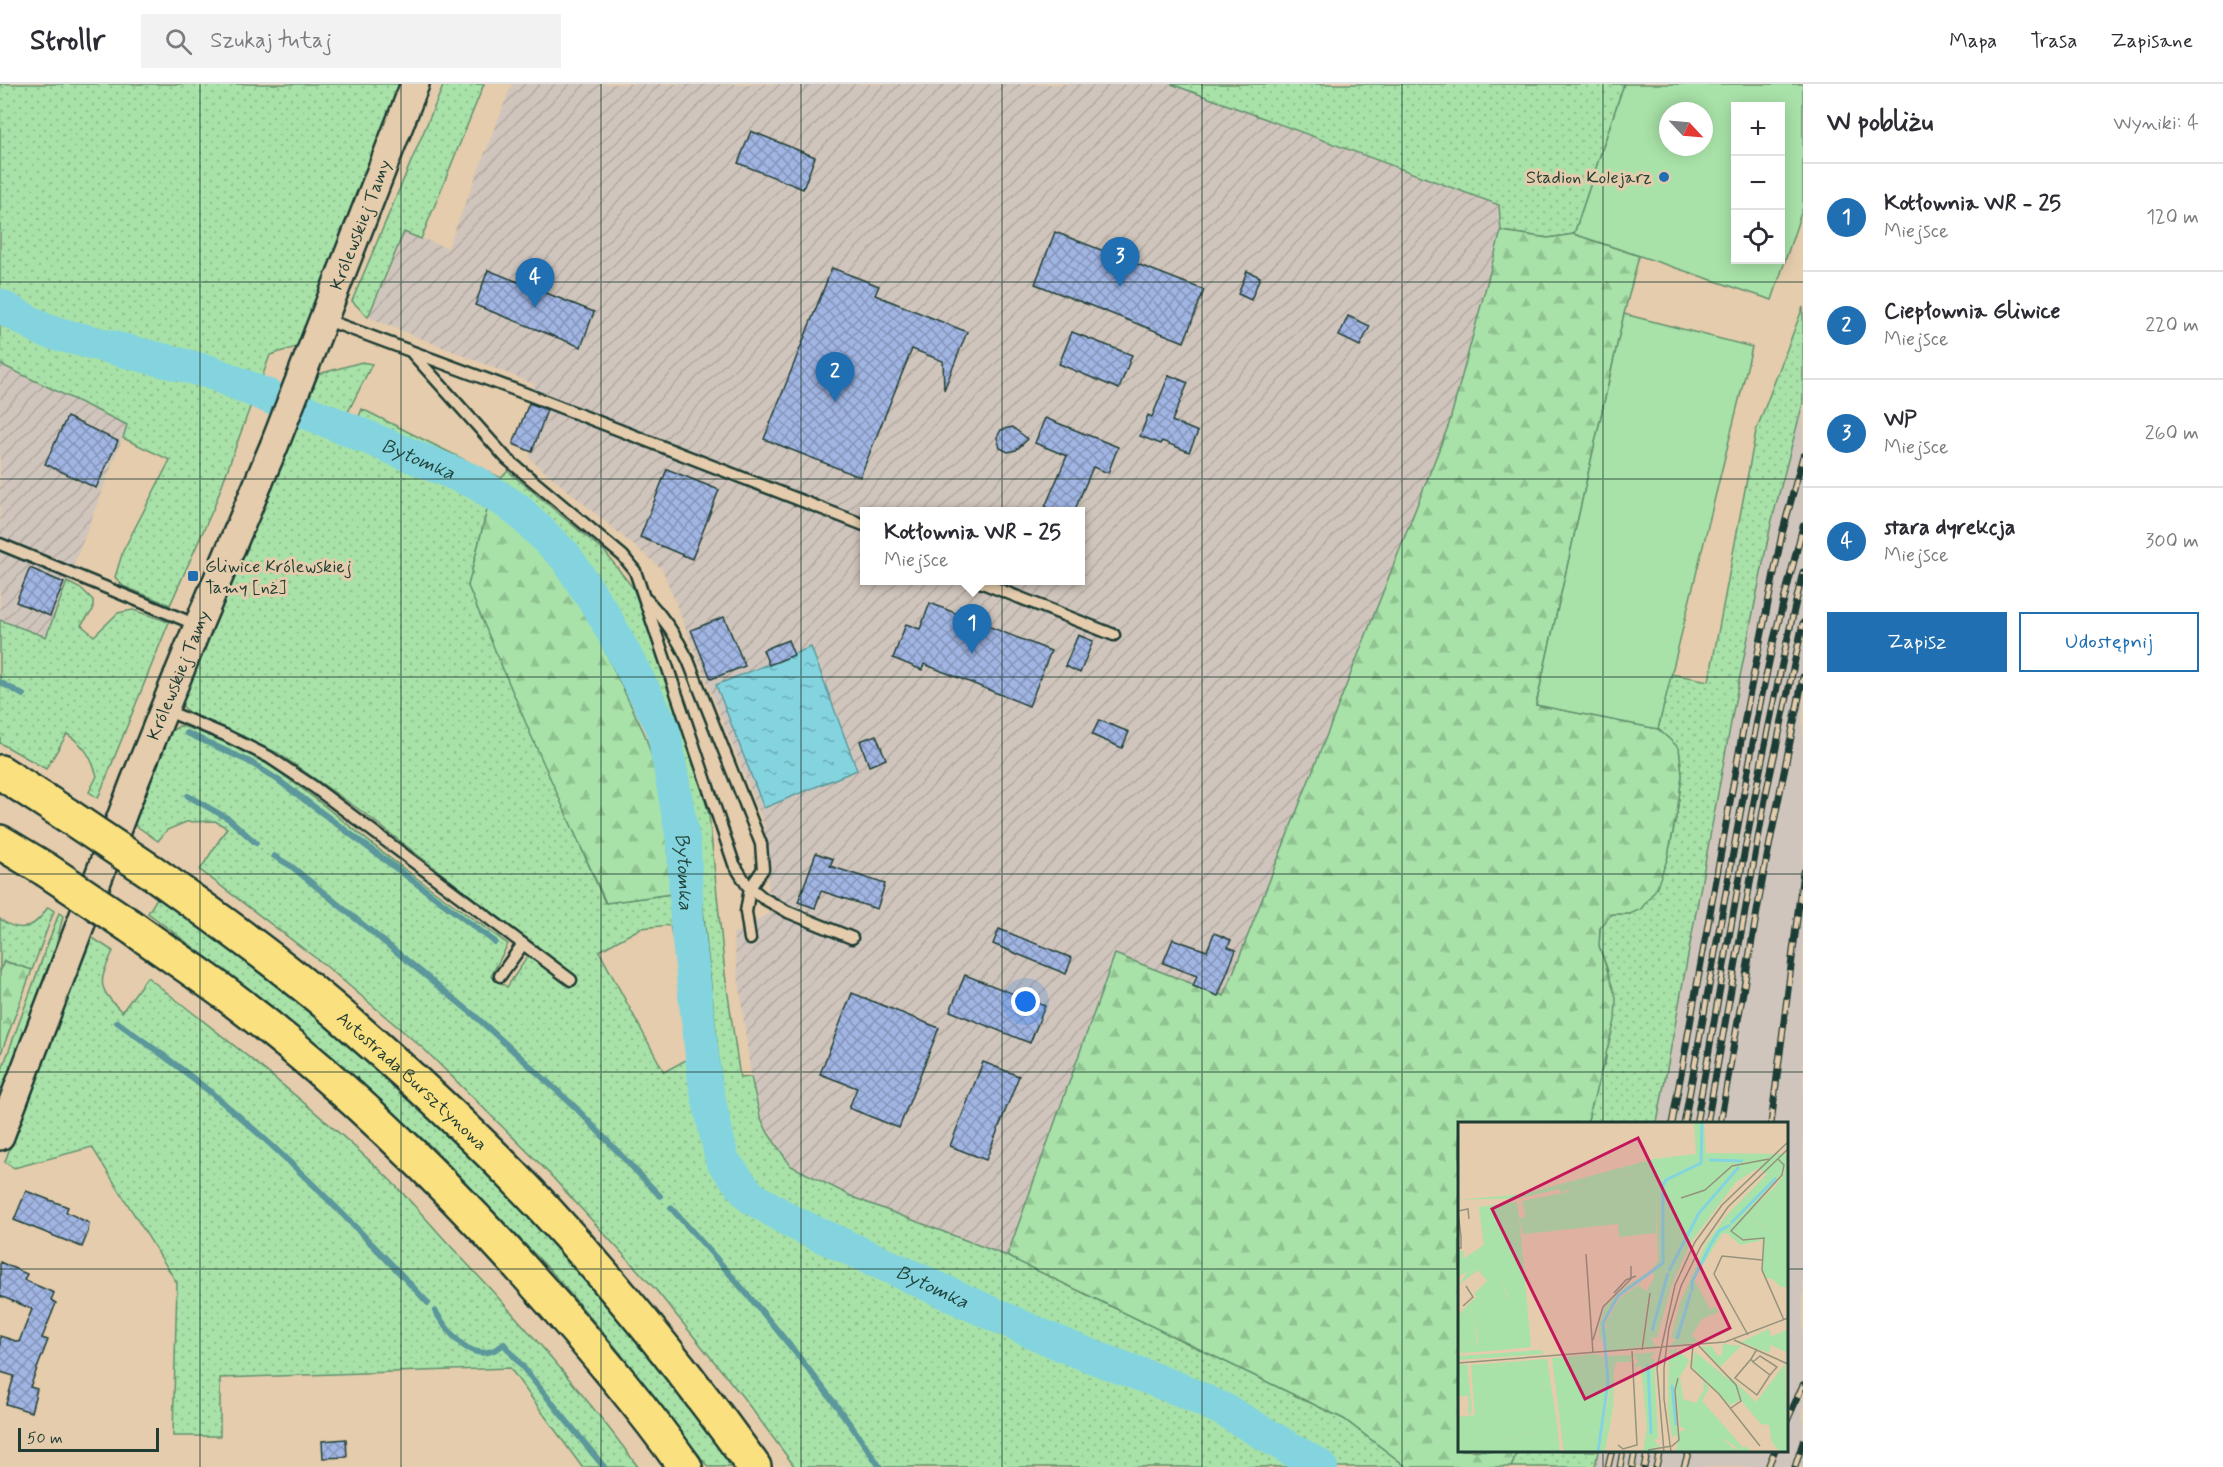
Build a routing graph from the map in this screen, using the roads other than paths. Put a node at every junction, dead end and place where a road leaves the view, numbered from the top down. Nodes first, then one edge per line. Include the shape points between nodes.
1 (415, 84) edge
2 (324, 319) junction
3 (413, 354) junction
4 (860, 523) edge
5 (0, 544) edge
6 (988, 585) edge
7 (645, 598) junction
8 (198, 626) junction
9 (1114, 635) dead end
10 (164, 710) junction
11 (0, 772) edge
12 (0, 842) edge
13 (750, 888) junction
14 (852, 938) dead end
15 (750, 939) dead end
16 (523, 944) junction
17 (500, 976) dead end
18 (571, 980) dead end
19 (0, 1136) edge
20 (685, 1467) edge
21 (754, 1467) edge

1 - 2 street, Królewskiej Tamy
2 - 3 lane
2 - 8 street, Królewskiej Tamy
3 - 4 lane
3 - 7 lane via 507,459 629,563
5 - 8 lane
6 - 9 lane
7 - 13 lane via 724,837 734,864
7 - 13 lane via 665,619 684,652 761,844 763,869
8 - 10 street, Królewskiej Tamy
10 - 16 lane via 269,757
10 - 19 street, Królewskiej Tamy
11 - 21 highway, Autostrada Bursztynowa, bridge via 152,872 249,942 355,1028 440,1105 539,1203 621,1296
12 - 20 highway, bridge via 130,926 239,1004 407,1148 505,1249 586,1341
13 - 14 lane via 788,912
13 - 15 lane via 746,912
16 - 17 lane
16 - 18 lane

